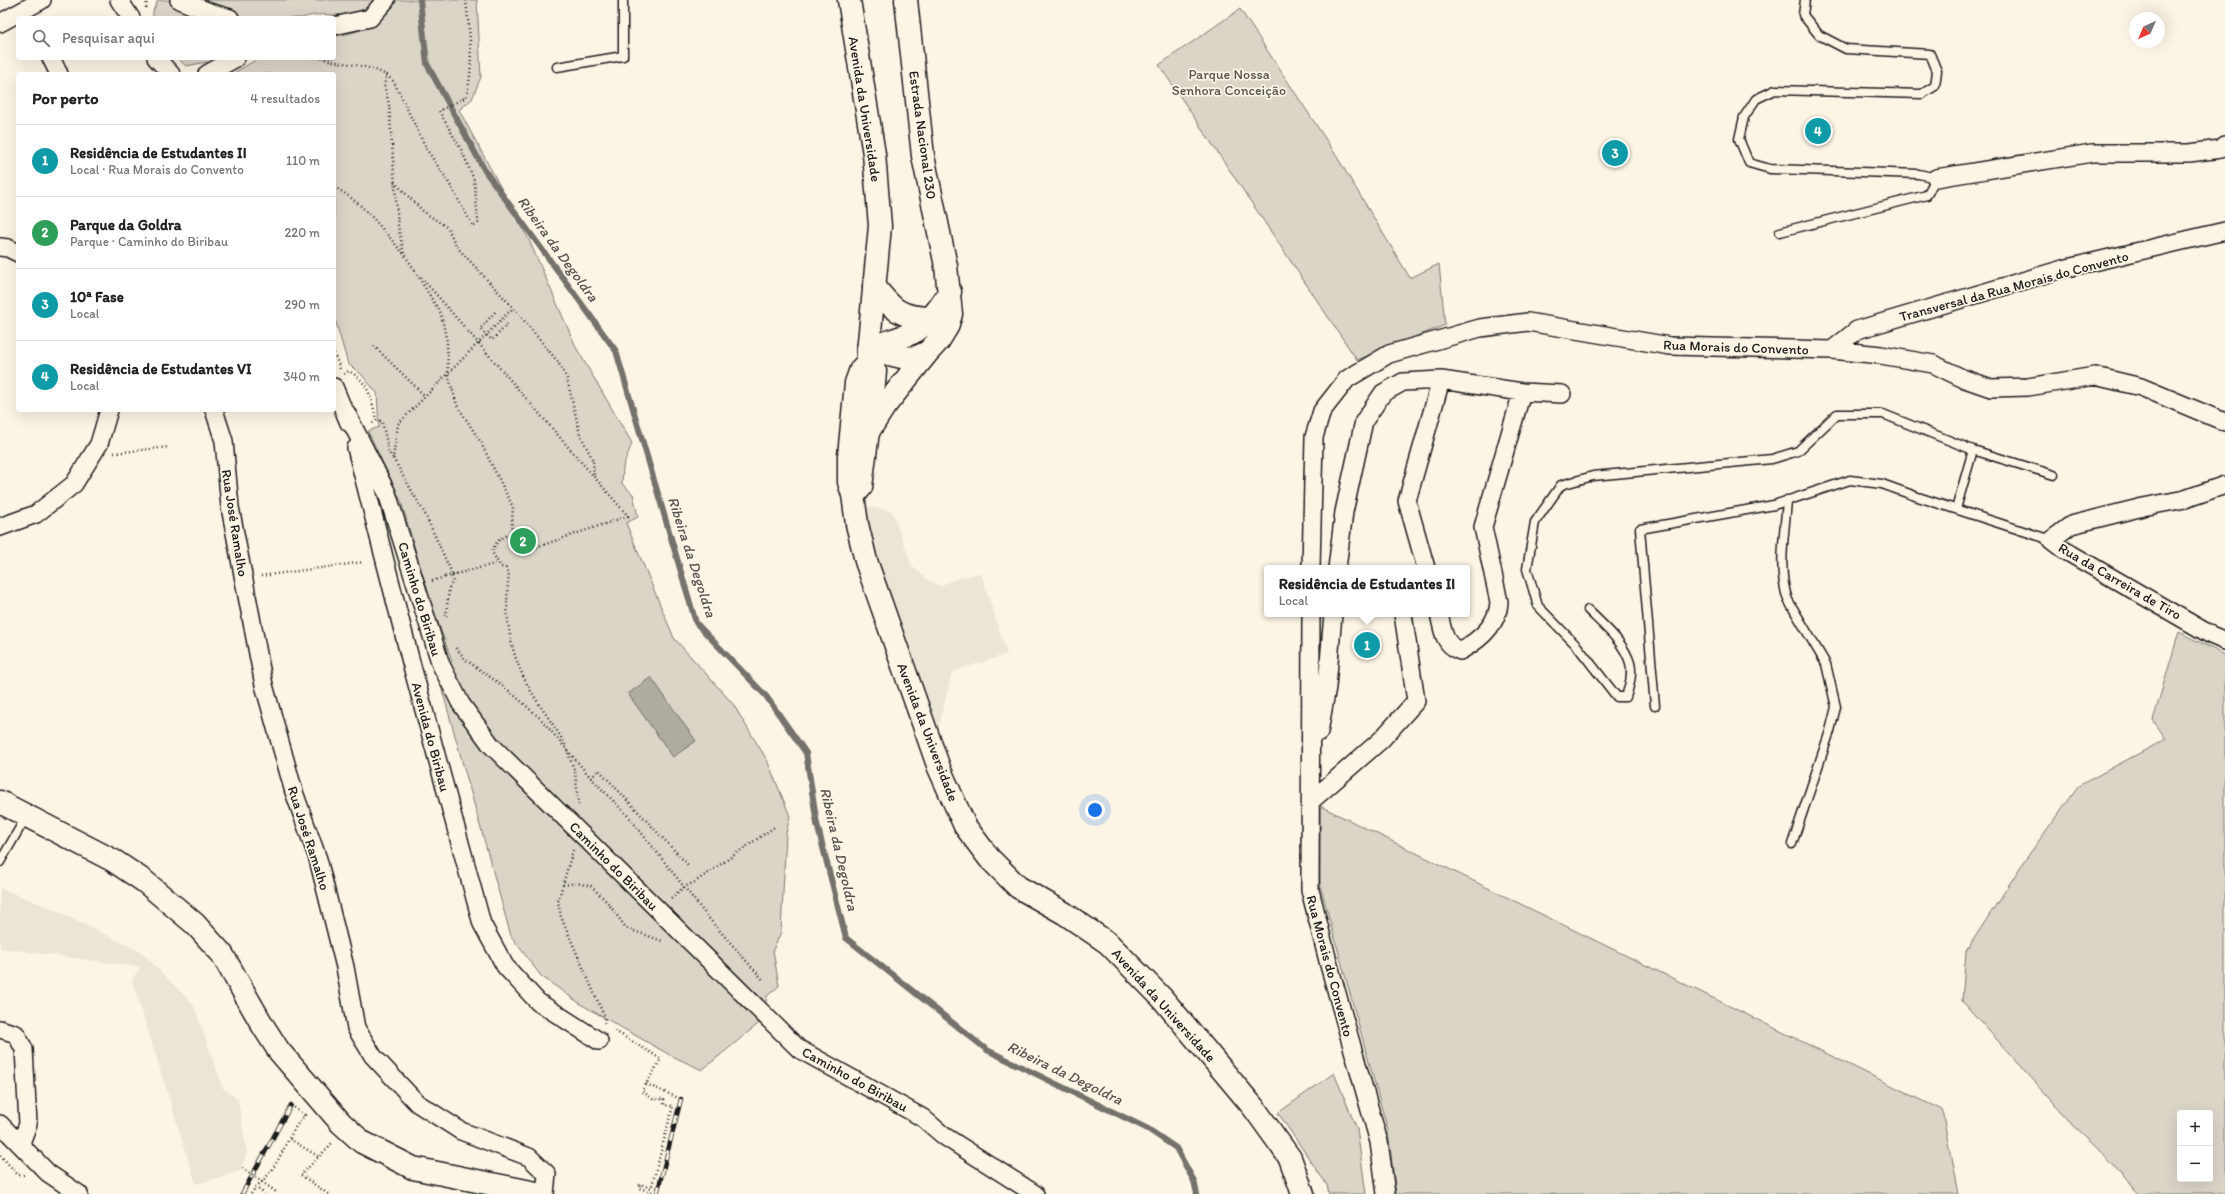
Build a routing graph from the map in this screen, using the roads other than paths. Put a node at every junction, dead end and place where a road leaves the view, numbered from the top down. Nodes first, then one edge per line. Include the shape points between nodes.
1 (42, 0) edge
2 (119, 0) edge
3 (179, 0) edge
4 (386, 0) edge
5 (623, 0) edge
6 (849, 0) edge
7 (906, 0) edge
8 (1805, 0) edge
9 (28, 14) edge
10 (130, 16) edge
11 (223, 16) edge
12 (16, 18) edge
13 (0, 23) edge
14 (336, 26) edge
15 (51, 60) edge
16 (158, 60) edge
17 (232, 60) edge
18 (557, 67) dead end
19 (58, 72) edge
20 (169, 72) edge
21 (211, 72) edge
22 (2225, 145) edge
23 (1936, 178) junction
24 (2225, 231) edge
25 (1780, 232) dead end
26 (0, 247) edge
27 (16, 252) edge
28 (874, 286) junction
29 (950, 292) junction
30 (931, 318) junction
31 (1832, 350) junction
32 (928, 352) junction
33 (868, 356) junction
34 (1441, 380) junction
35 (340, 381) edge
36 (1522, 392) junction
37 (1562, 394) dead end
38 (108, 412) edge
39 (215, 412) edge
40 (346, 412) junction
41 (2225, 422) edge
42 (868, 432) junction
43 (1973, 450) junction
44 (2054, 475) dead end
45 (2225, 485) edge
46 (853, 495) junction
47 (1787, 500) junction
48 (1956, 509) junction
49 (0, 527) edge
50 (2051, 540) junction
51 (1311, 565) edge
52 (1337, 565) edge
53 (1425, 565) edge
54 (1588, 610) dead end
55 (1311, 617) edge
56 (1333, 617) edge
57 (1403, 617) edge
58 (1440, 617) edge
59 (2225, 641) edge
60 (1655, 706) dead end
61 (1311, 781) junction
62 (1311, 801) junction
63 (0, 802) edge
64 (28, 815) junction
65 (1792, 844) dead end
66 (0, 862) edge
67 (0, 1029) edge
68 (599, 1041) dead end
69 (0, 1124) edge
70 (21, 1143) junction
71 (79, 1194) edge
72 (541, 1194) edge
73 (545, 1194) edge
74 (1035, 1194) edge
75 (1303, 1194) edge
76 (1386, 1194) edge

1 - 9 street
2 - 10 street
3 - 11 street
4 - 14 street via 370,18
5 - 18 lane via 623,56
6 - 28 main road, Avenida da Universidade via 874,154 880,226
7 - 29 main road, Estrada Nacional 230 via 923,156
8 - 23 lane via 1802,15 1819,35 1846,49 1930,54 1937,71 1935,86 1922,94 1775,90 1756,99 1744,117 1739,139 1749,163 1770,169 1919,174
12 - 13 street
15 - 19 street
16 - 20 street
17 - 21 street
22 - 23 street via 2221,148 2189,153 2092,153
23 - 25 lane via 1928,195
24 - 31 street, Transversal da Rua Morais do Convento via 2063,269 1857,330
26 - 27 street
28 - 30 main road via 895,310 909,317
28 - 33 main road, Avenida da Universidade
29 - 30 main road
29 - 32 main road, Estrada Nacional 230 via 951,314 947,327
30 - 33 main road via 911,333
31 - 41 street, Rua Morais do Convento via 1881,354 1932,364 1991,388 2028,387 2095,376 2141,387
31 - 51 street, Rua Morais do Convento via 1670,346 1528,322 1480,328 1389,354 1347,379 1322,411 1314,437
32 - 33 main road via 906,358
32 - 42 main road, Estrada Nacional 230 via 884,407
33 - 42 main road, Avenida da Universidade via 875,371
33 - 46 main road, Avenida da Universidade via 856,383 854,398 849,456 849,482
34 - 36 street
34 - 52 street via 1403,382 1383,393 1364,421 1344,512
34 - 53 street via 1407,501
35 - 40 street, Avenida do Biribau
36 - 37 street
36 - 58 street via 1483,526 1499,602 1499,614 1486,634 1460,651 1451,647 1446,639
38 - 49 street via 99,444 74,484 36,514
39 - 73 street, Rua José Ramalho via 224,440 230,507 264,685 294,792 318,858 345,967 356,1028 373,1056 417,1103 461,1131 529,1157 546,1174
40 - 68 street, Avenida do Biribau via 482,924 505,966 538,1002
40 - 74 street, Caminho do Biribau via 387,493 441,665 461,704 491,745 799,1049 923,1118 944,1136
42 - 46 main road, Avenida da Universidade via 861,487
43 - 44 lane
43 - 48 lane
43 - 54 lane via 1883,414 1837,414 1798,451 1772,459 1593,476 1561,485 1535,522 1527,569 1538,606 1577,646 1616,697 1626,697 1630,683 1630,664 1618,641
45 - 50 street, Rua da Carreira de Tiro via 2185,500 2143,507 2072,525
46 - 75 main road, Avenida da Universidade via 866,561 938,768 965,826 989,858 1018,887 1108,942 1162,998 1254,1108 1290,1158
47 - 48 lane via 1850,480 1882,484
47 - 60 lane via 1774,505 1640,529
47 - 65 lane via 1784,590 1826,664 1836,707
48 - 50 lane
50 - 59 street, Rua da Carreira de Tiro via 2211,636
55 - 61 street, Rua Morais do Convento
56 - 61 street via 1327,686
57 - 62 street via 1416,701 1381,740
61 - 62 street, Rua Morais do Convento
62 - 76 street, Rua Morais do Convento via 1310,890 1379,1142
63 - 64 main road
64 - 66 lane
64 - 72 main road via 114,861 144,881 195,924 222,954 279,1051 337,1118 362,1142 413,1168
67 - 70 street via 16,1034 24,1049 28,1124
69 - 70 street
70 - 71 street via 48,1173

